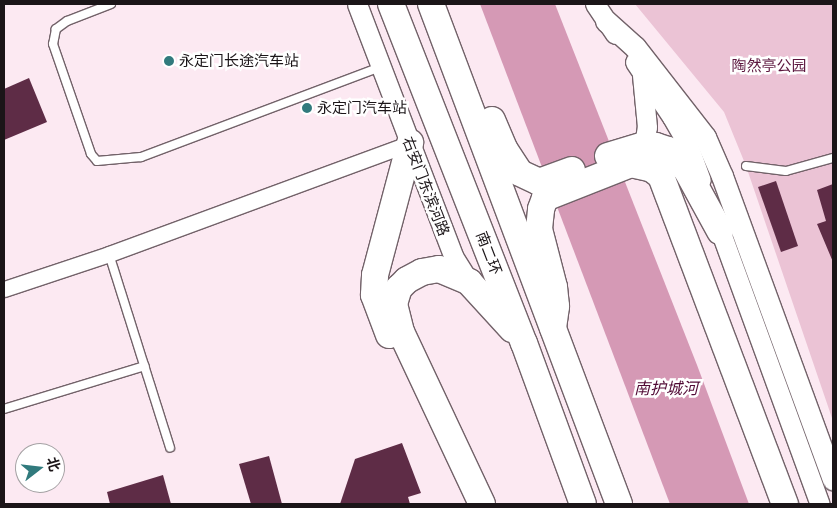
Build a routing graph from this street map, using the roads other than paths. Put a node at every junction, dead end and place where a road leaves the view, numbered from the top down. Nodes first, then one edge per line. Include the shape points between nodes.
1 (111, 4) edge
2 (356, 4) edge
3 (391, 4) edge
4 (431, 4) edge
5 (595, 4) edge
6 (606, 21) junction
7 (451, 56) junction
8 (381, 67) junction
9 (642, 72) junction
10 (410, 143) junction
11 (634, 153) junction
12 (833, 158) edge
13 (746, 166) dead end
14 (542, 190) junction
15 (720, 231) junction
16 (109, 254) junction
17 (469, 282) junction
18 (4, 289) edge
19 (553, 328) junction
20 (524, 343) junction
21 (145, 366) junction
22 (4, 409) edge
23 (170, 448) dead end
24 (833, 480) edge
25 (471, 504) edge
26 (482, 504) edge
27 (584, 504) edge
28 (619, 504) edge
29 (785, 504) edge
30 (820, 504) edge

1 - 8 lane via 66,21 56,29 53,44 91,154 97,161 141,157
2 - 8 street, 右安门东滨河路
3 - 20 highway, 南二环
4 - 7 highway
5 - 6 street
6 - 9 street
6 - 24 main road via 635,47 705,137
7 - 14 highway via 479,89 505,150 520,173
7 - 19 highway
8 - 10 street, 右安门东滨河路
9 - 11 street via 647,127
9 - 15 street via 688,145
10 - 16 street
10 - 17 street, 右安门东滨河路 via 453,256
10 - 25 highway via 375,275 374,296 382,322
11 - 14 highway
11 - 15 highway via 656,146 677,158
11 - 29 highway via 661,176
12 - 13 lane via 786,171
14 - 19 highway via 539,229 554,287
15 - 30 street
16 - 18 street
16 - 21 lane
17 - 20 highway
17 - 26 highway via 439,269 422,272 400,288 394,304 401,332
19 - 28 highway
20 - 27 highway, 南二环
21 - 22 lane
21 - 23 lane

